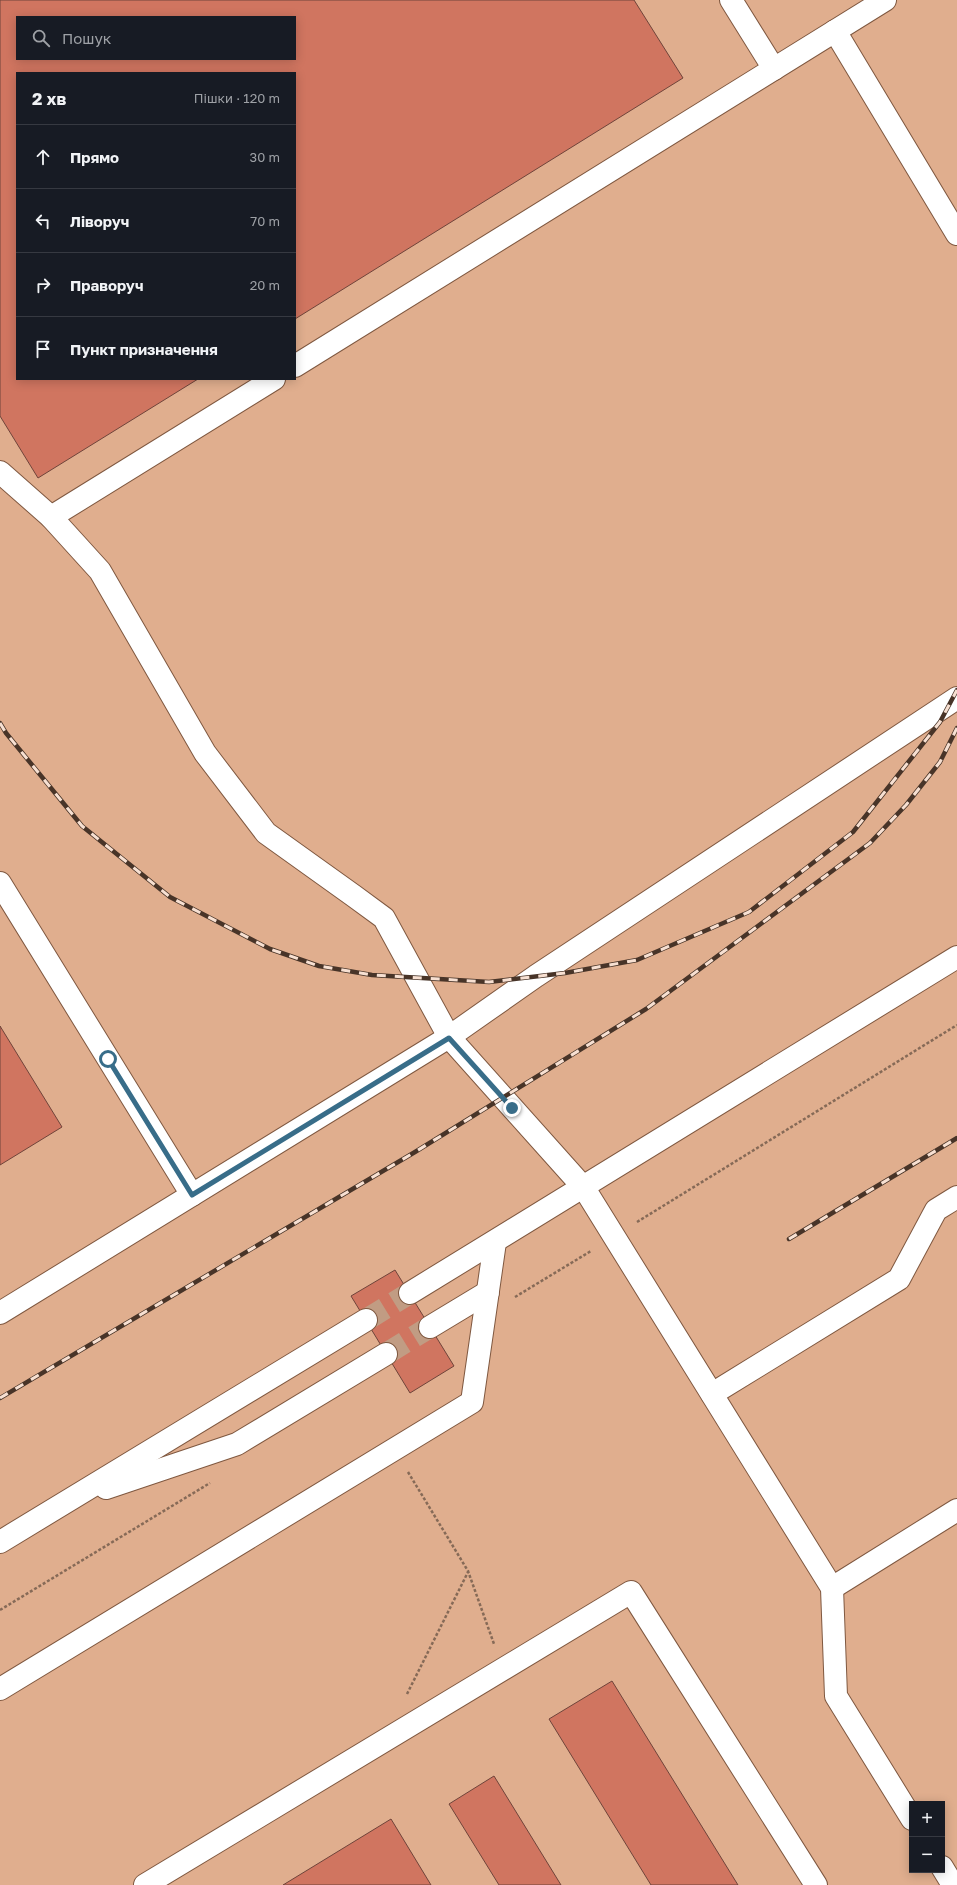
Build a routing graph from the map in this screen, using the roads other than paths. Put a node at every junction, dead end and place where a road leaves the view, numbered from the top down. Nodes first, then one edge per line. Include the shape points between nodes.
1 (731, 0) edge
2 (885, 0) edge
3 (835, 31) junction
4 (774, 69) junction
5 (957, 234) edge
6 (296, 365) edge
7 (272, 380) edge
8 (0, 472) edge
9 (51, 517) junction
10 (957, 698) edge
11 (0, 883) edge
12 (957, 957) edge
13 (449, 1038) junction
14 (584, 1188) junction
15 (192, 1195) junction
16 (957, 1197) edge
17 (495, 1242) junction
18 (488, 1292) junction
19 (410, 1293) tunnel mouth
20 (0, 1312) edge
21 (366, 1320) tunnel mouth
22 (430, 1327) tunnel mouth
23 (386, 1354) tunnel mouth
24 (712, 1394) junction
25 (68, 1500) junction
26 (957, 1510) edge
27 (0, 1542) edge
28 (832, 1588) junction
29 (0, 1688) edge
30 (909, 1813) edge
31 (945, 1872) edge
32 (145, 1885) edge
33 (816, 1885) edge
34 (953, 1885) edge

1 - 4 lane
2 - 3 lane
3 - 4 lane
3 - 5 lane
4 - 6 lane
7 - 9 lane
8 - 9 lane
9 - 13 lane via 100,571 204,753 266,833 384,918
10 - 13 lane via 536,976
11 - 15 lane
12 - 14 lane
13 - 14 lane
13 - 15 lane
14 - 17 lane
14 - 24 lane
15 - 20 lane
16 - 24 lane via 936,1210 899,1279
17 - 18 lane
17 - 19 lane
18 - 22 lane
18 - 29 lane via 472,1402
21 - 25 lane
23 - 25 lane via 237,1444
24 - 28 lane
25 - 27 lane
26 - 28 lane
28 - 30 lane via 836,1696
31 - 34 lane
32 - 33 lane via 631,1592

